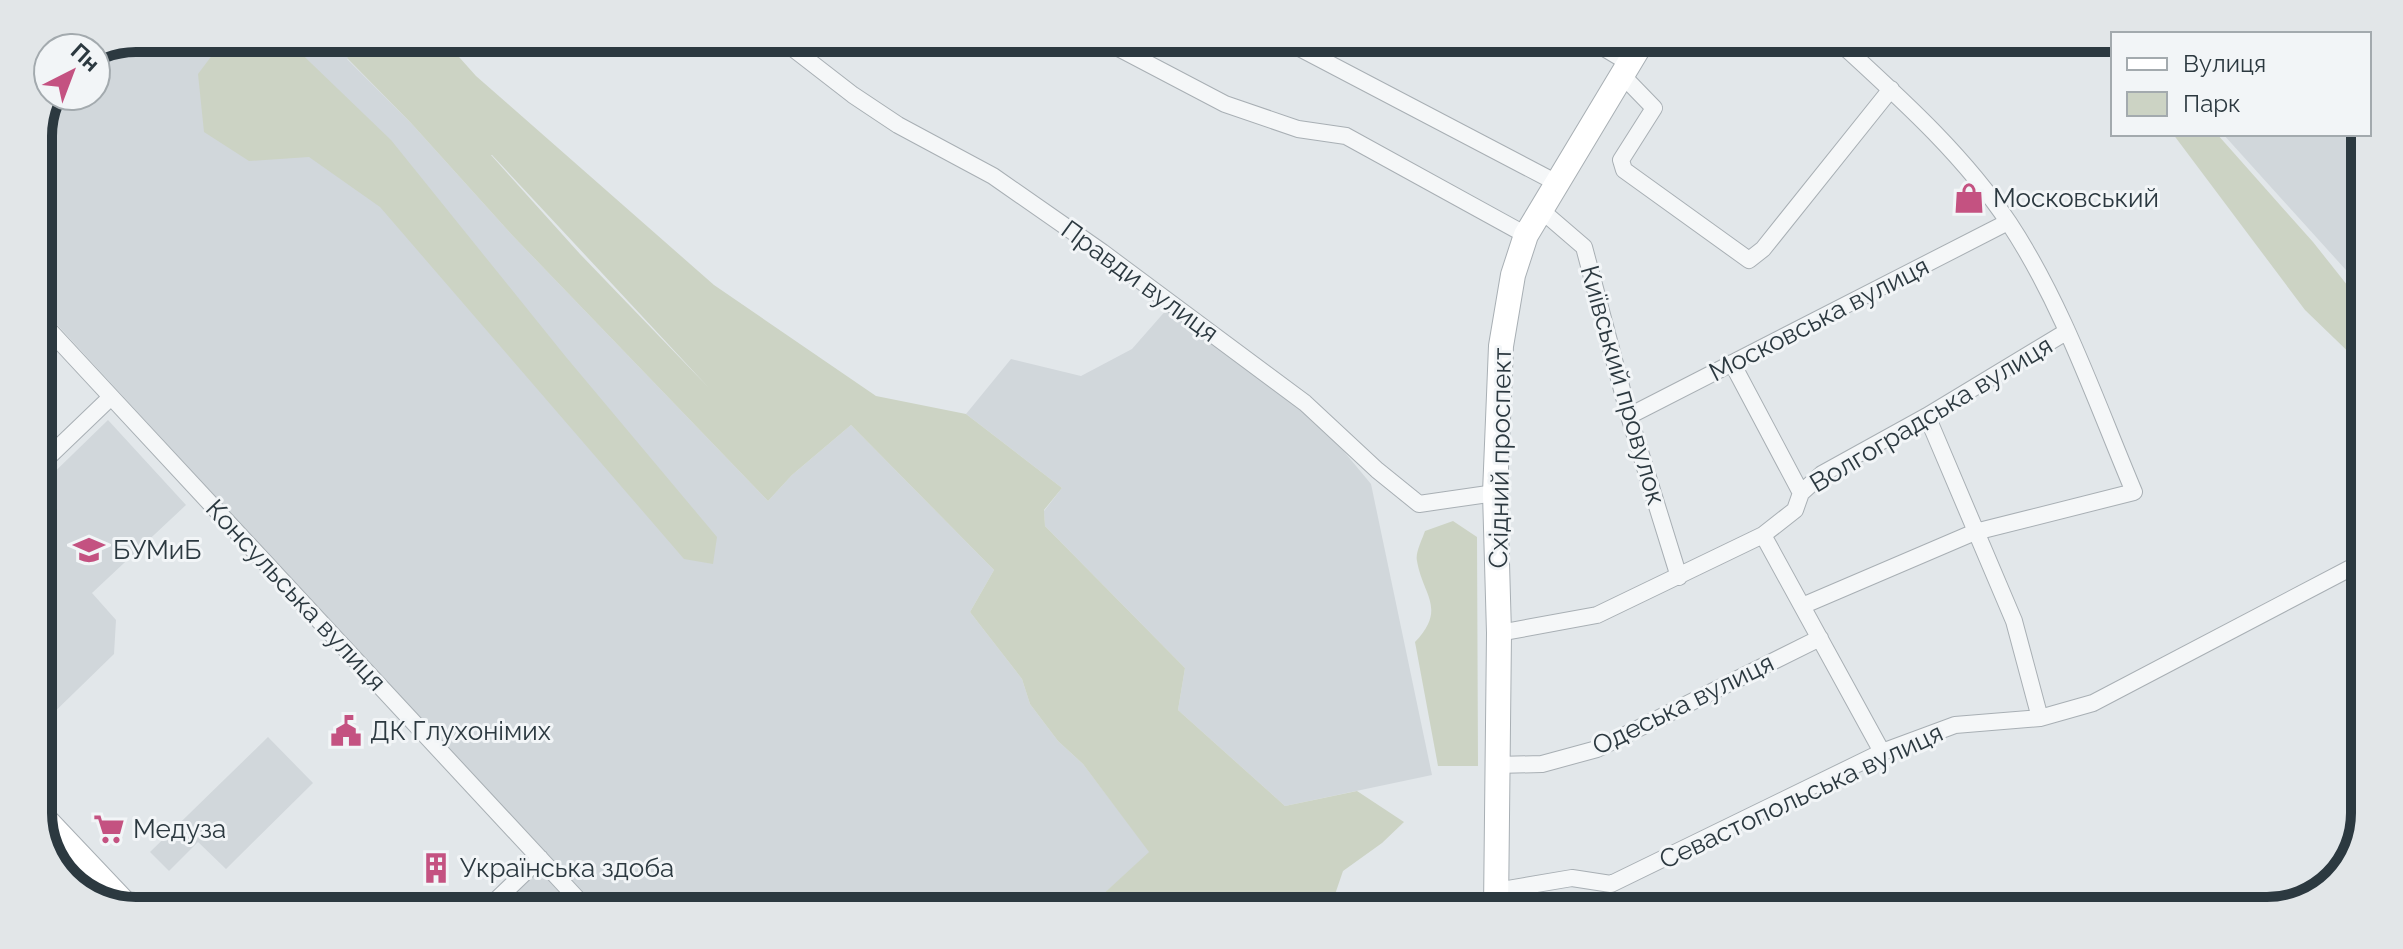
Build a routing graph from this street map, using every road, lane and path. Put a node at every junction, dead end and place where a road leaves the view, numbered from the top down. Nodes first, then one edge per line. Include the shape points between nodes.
1 (797, 52) edge
2 (1128, 52) edge
3 (1139, 52) edge
4 (1307, 52) edge
5 (1605, 52) edge
6 (1636, 52) edge
7 (1850, 52) edge
8 (1136, 56) junction
9 (1625, 69) junction
10 (1891, 89) junction
11 (1557, 183) junction
12 (1541, 210) junction
13 (2008, 222) junction
14 (1526, 235) junction
15 (2066, 332) junction
16 (52, 333) edge
17 (1732, 363) junction
18 (111, 397) junction
19 (1629, 416) junction
20 (1927, 416) junction
21 (52, 454) edge
22 (1495, 493) junction
23 (1801, 493) junction
24 (1975, 532) junction
25 (1763, 535) junction
26 (2351, 568) edge
27 (1679, 577) junction
28 (1802, 606) junction
29 (1499, 633) junction
30 (1820, 638) junction
31 (2040, 718) junction
32 (1882, 752) junction
33 (1496, 765) junction
34 (54, 829) edge
35 (540, 858) junction
36 (116, 894) edge
37 (499, 897) edge
38 (576, 897) edge
39 (1496, 897) edge
40 (1506, 897) edge

1 - 22 street, Правди вулиця via 898,125 993,176 1102,252 1305,403 1419,504
2 - 8 street
3 - 8 street
4 - 11 street
5 - 9 street
6 - 9 main road, Східний проспект
7 - 10 street
8 - 14 street via 1225,104 1298,129 1346,136
9 - 10 street via 1654,108 1621,160 1624,170 1749,260
9 - 11 main road, Східний проспект
10 - 13 street via 1952,150
11 - 12 main road, Східний проспект
12 - 14 main road, Східний проспект
12 - 19 street, Київський провулок via 1584,247
13 - 15 street via 2041,276
13 - 17 street, Московська вулиця
14 - 22 main road, Східний проспект via 1501,346
15 - 20 street, Волгоградська вулиця
15 - 24 street via 2134,492
16 - 18 street, Консульська вулиця
17 - 19 street, Московська вулиця
17 - 23 street
18 - 21 street
18 - 35 street, Консульська вулиця
19 - 27 street, Київський провулок
20 - 23 street, Волгоградська вулиця via 1822,474
20 - 24 street
22 - 29 main road, Східний проспект
23 - 25 street, Волгоградська вулиця via 1795,510
24 - 28 street
24 - 31 street via 2014,621
25 - 27 street, Волгоградська вулиця
25 - 28 street
26 - 31 street, Севастопольська вулиця via 2093,703
27 - 29 street, Волгоградська вулиця via 1597,615
28 - 30 street
29 - 33 main road, Східний проспект
30 - 32 street
30 - 33 street, Одеська вулиця via 1597,749 1542,764
31 - 32 street, Севастопольська вулиця via 1955,725
32 - 40 street, Севастопольська вулиця via 1611,884 1572,878
33 - 39 main road, Східний проспект
34 - 36 main road
35 - 37 street
35 - 38 street, Консульська вулиця

